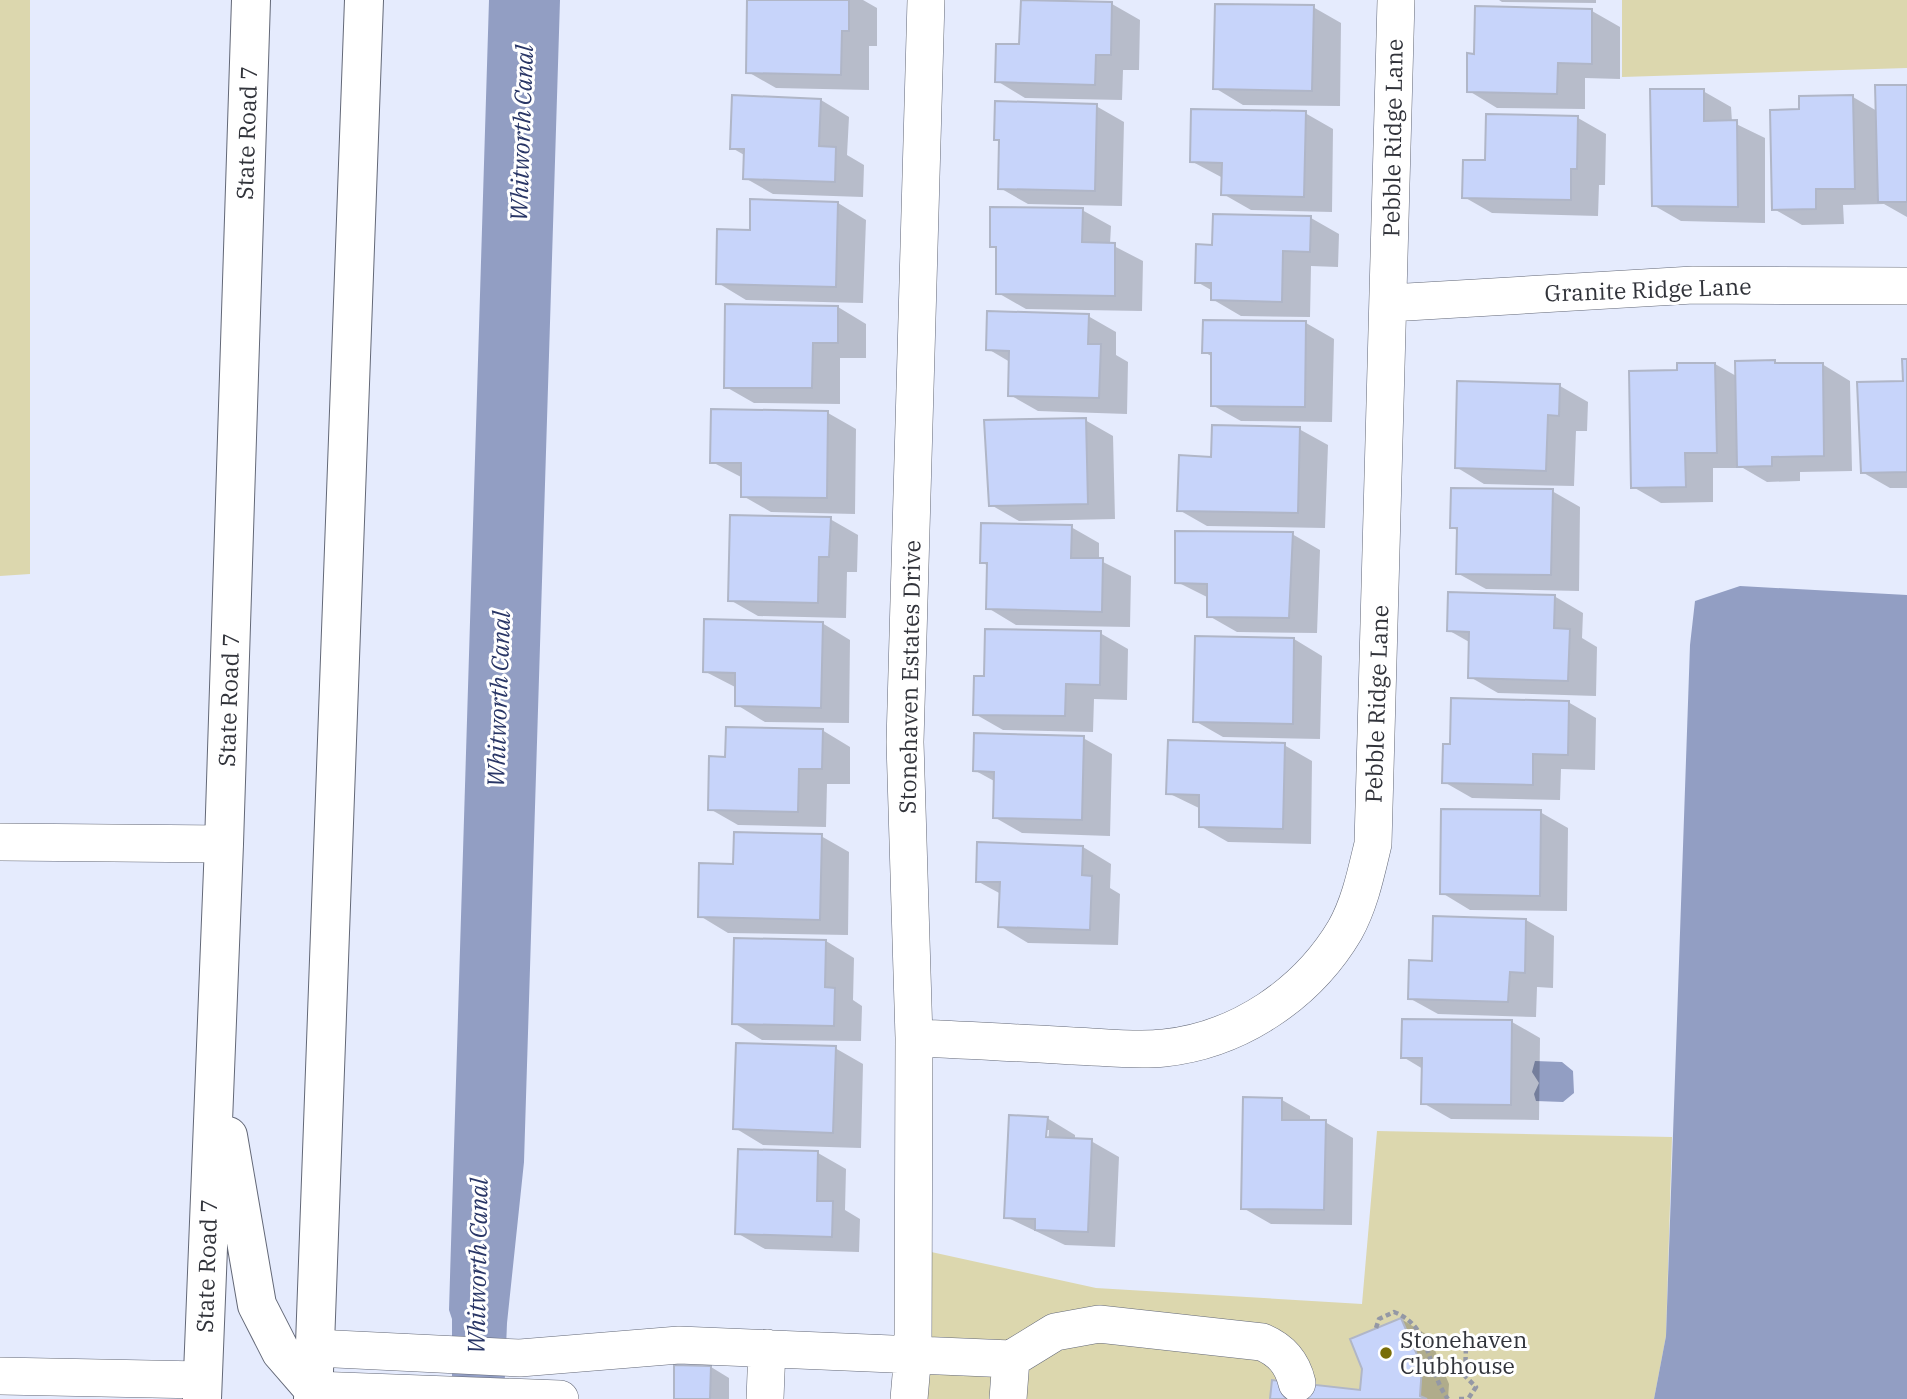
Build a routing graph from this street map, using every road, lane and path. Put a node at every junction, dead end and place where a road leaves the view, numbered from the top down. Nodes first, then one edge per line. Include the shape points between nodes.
1 (251, 0) edge
2 (363, 0) edge
3 (926, 0) edge
4 (1396, 0) edge
5 (1907, 286) edge
6 (1390, 303) junction
7 (0, 842) edge
8 (224, 844) junction
9 (914, 1038) junction
10 (215, 1062) junction
11 (1376, 1328) dead end
12 (1426, 1345) junction
13 (315, 1348) junction
14 (767, 1348) junction
15 (913, 1353) junction
16 (1011, 1359) junction
17 (0, 1376) edge
18 (1297, 1383) dead end
19 (207, 1393) edge
20 (313, 1394) edge
21 (560, 1399) edge
22 (765, 1399) edge
23 (909, 1399) edge
24 (1008, 1399) edge
25 (1448, 1399) edge
26 (1463, 1399) edge

1 - 8 main road, State Road 7
2 - 13 main road
3 - 9 street, Stonehaven Estates Drive via 905,742
4 - 6 street, Pebble Ridge Lane
5 - 6 street, Granite Ridge Lane via 1693,285
6 - 9 street, Pebble Ridge Lane via 1373,844 1363,887 1345,929 1320,965 1287,997 1250,1022 1208,1039 1164,1048 1119,1048
7 - 8 street
8 - 10 main road, State Road 7
9 - 15 street, Stonehaven Estates Drive
10 - 19 main road, State Road 7
10 - 20 main road via 257,1305 281,1352
11 - 12 path via 1379,1319 1394,1312 1417,1326
12 - 25 path via 1439,1387
12 - 26 path via 1466,1346 1465,1376 1476,1387
13 - 14 street via 520,1358 680,1345
13 - 20 main road
14 - 15 street
14 - 22 street
15 - 16 street
15 - 23 street, Stonehaven Estates Drive
16 - 18 street via 1055,1332 1099,1324 1262,1342 1287,1359
16 - 24 street
17 - 19 street
20 - 21 street via 441,1392

